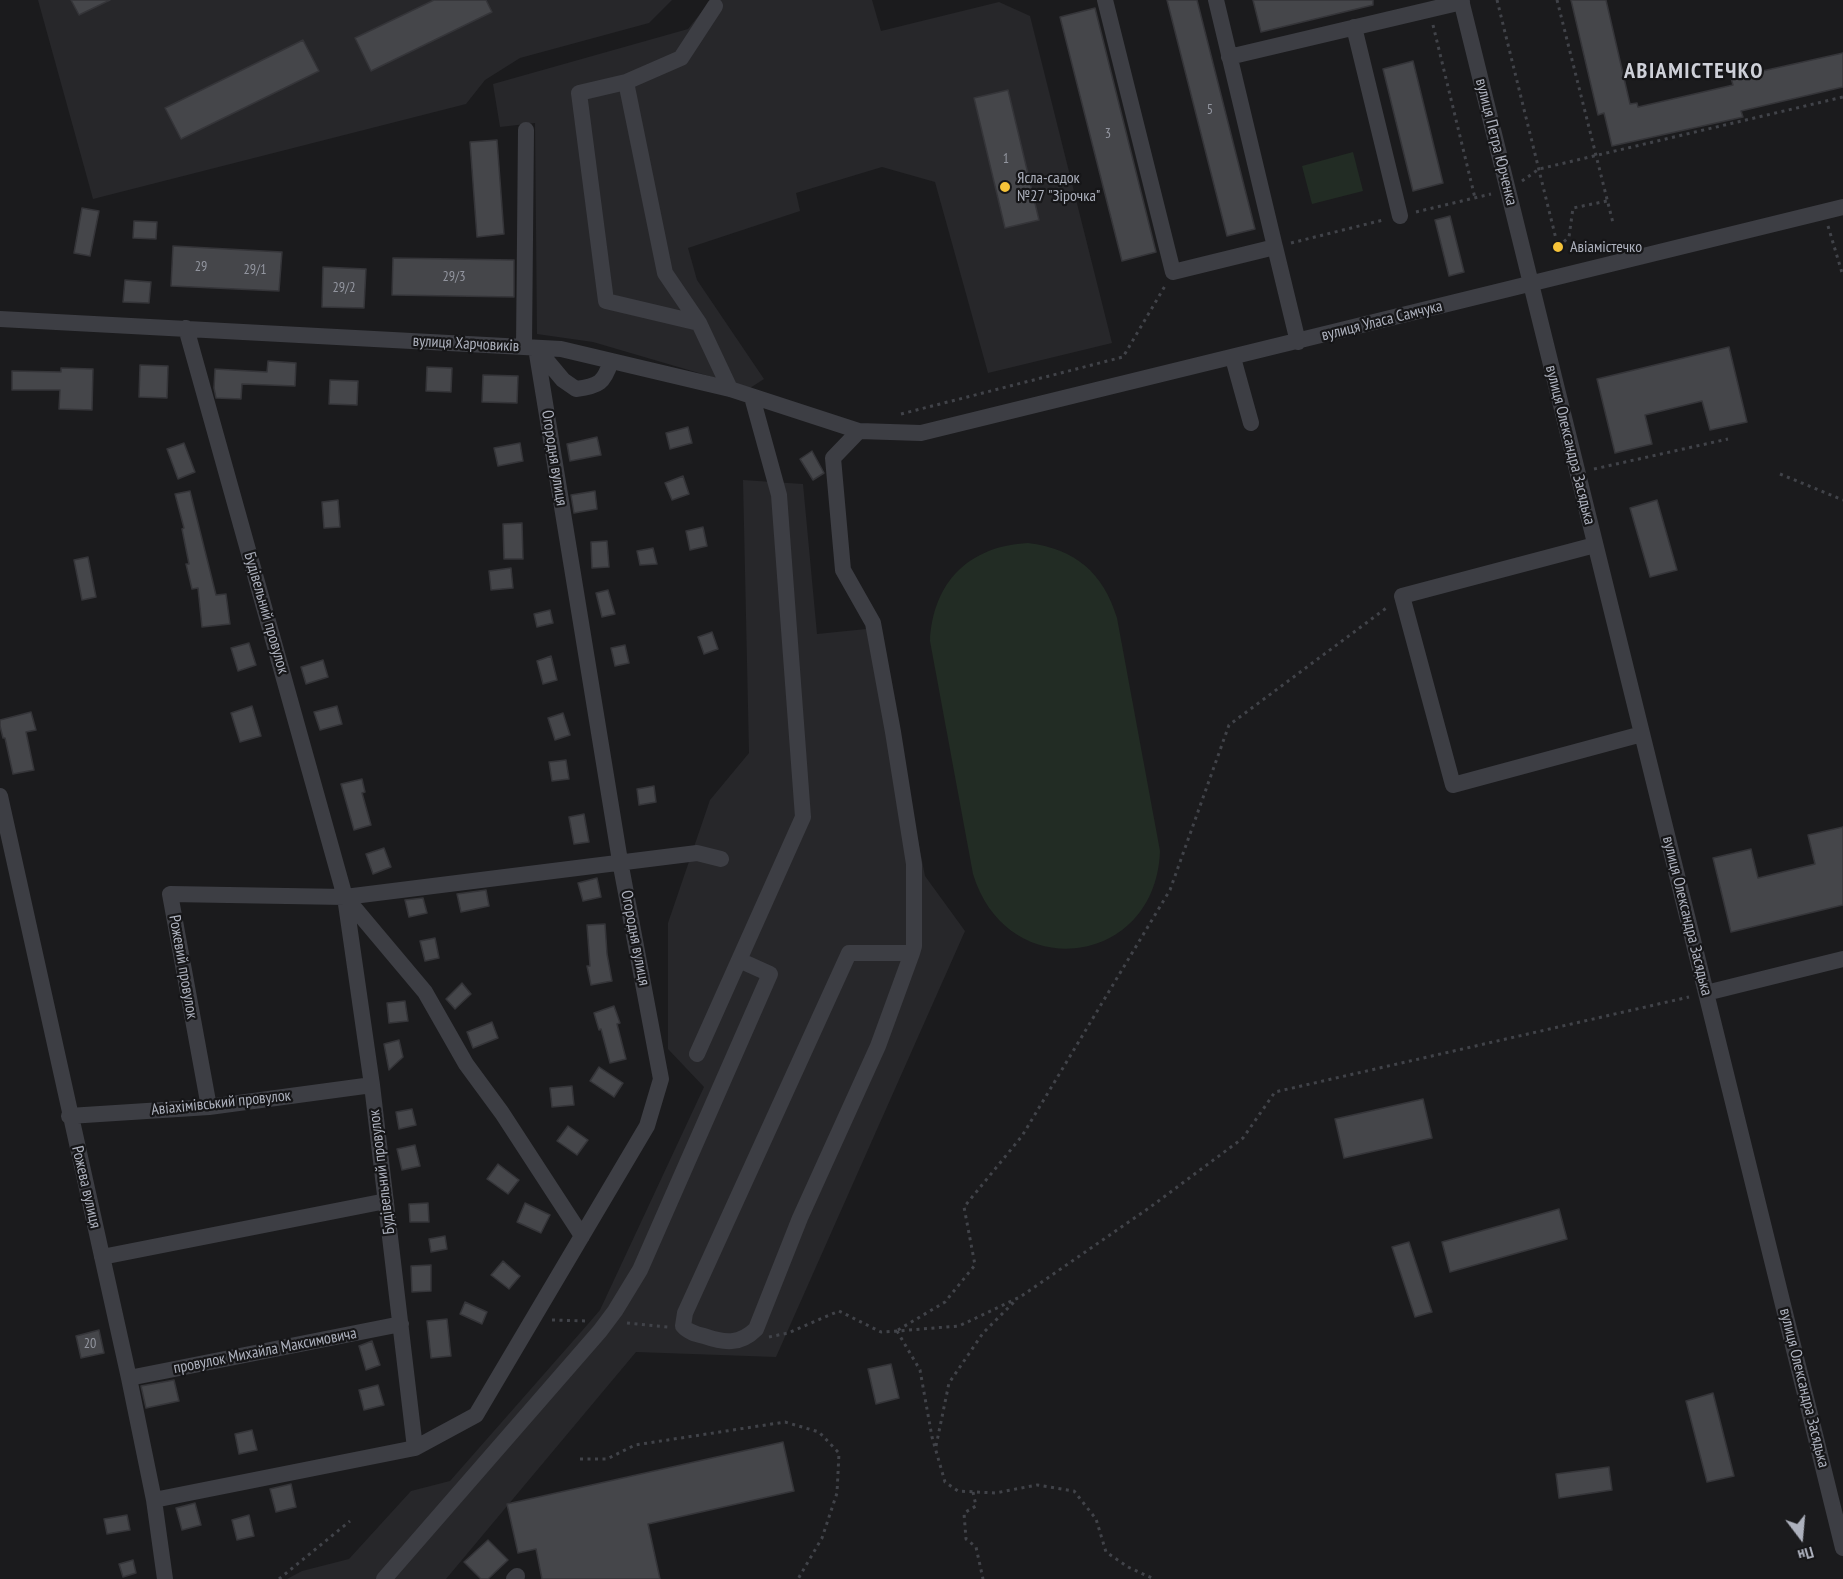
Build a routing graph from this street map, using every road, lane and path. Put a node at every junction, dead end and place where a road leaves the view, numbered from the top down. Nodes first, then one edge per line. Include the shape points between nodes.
1 (1105, 0) edge
2 (1216, 0) edge
3 (1497, 0) edge
4 (1557, 0) edge
5 (1462, 1) edge
6 (715, 6) dead end
7 (1429, 9) junction
8 (1354, 27) junction
9 (1229, 57) junction
10 (626, 82) junction
11 (1843, 97) edge
12 (526, 130) dead end
13 (1596, 155) junction
14 (1539, 169) junction
15 (1475, 198) dead end
16 (1607, 201) junction
17 (1843, 207) edge
18 (1824, 212) junction
19 (1400, 216) dead end
20 (1613, 223) dead end
21 (1275, 247) junction
22 (1173, 272) junction
23 (1843, 276) edge
24 (1531, 285) junction
25 (0, 320) edge
26 (699, 323) junction
27 (186, 328) junction
28 (1298, 342) junction
29 (530, 348) junction
30 (1233, 357) junction
31 (611, 361) junction
32 (730, 389) junction
33 (752, 397) junction
34 (900, 414) dead end
35 (1251, 423) dead end
36 (859, 431) junction
37 (921, 434) joint
38 (1728, 439) dead end
39 (1577, 472) junction
40 (1780, 474) dead end
41 (1843, 500) edge
42 (1595, 545) junction
43 (1402, 596) junction
44 (1642, 734) junction
45 (0, 796) edge
46 (721, 859) dead end
47 (620, 861) junction
48 (345, 897) junction
49 (912, 954) junction
50 (1843, 959) edge
51 (739, 960) junction
52 (1706, 993) junction
53 (697, 1054) dead end
54 (372, 1085) junction
55 (209, 1107) junction
56 (69, 1116) junction
57 (386, 1201) junction
58 (582, 1236) junction
59 (102, 1257) junction
60 (1020, 1297) junction
61 (400, 1324) junction
62 (897, 1331) junction
63 (765, 1338) dead end
64 (129, 1378) junction
65 (415, 1448) junction
66 (936, 1448) junction
67 (580, 1459) dead end
68 (972, 1492) junction
69 (154, 1500) junction
70 (350, 1521) dead end
71 (1843, 1548) edge
72 (165, 1579) edge
73 (279, 1579) edge
74 (384, 1579) edge
75 (798, 1579) edge
76 (983, 1579) edge
77 (1154, 1579) edge

1 - 22 street
2 - 9 street
3 - 14 path
4 - 13 path
5 - 7 street
5 - 24 street, вулиця Петра Юрченка
6 - 10 street via 681,58
7 - 8 street
7 - 15 path
8 - 9 street
8 - 19 street
9 - 21 street
10 - 26 street via 665,273
10 - 26 street via 579,93 606,301
11 - 13 path
12 - 29 street, Огородня вулиця
13 - 14 path
13 - 16 path
14 - 16 path via 1557,247 1569,237 1573,208
16 - 20 path
17 - 18 street, вулиця Уласа Самчука
18 - 23 path
18 - 24 street, вулиця Уласа Самчука
21 - 22 street
21 - 28 street
22 - 34 path via 1123,357
24 - 28 street, вулиця Уласа Самчука
24 - 39 street, вулиця Олександра Засядька
25 - 27 street, вулиця Харчовиків
26 - 32 street
27 - 29 street, вулиця Харчовиків
27 - 48 street, Будівельний провулок
28 - 30 street, вулиця Уласа Самчука
29 - 31 street, вулиця Харчовиків
29 - 31 street via 576,389 593,387 606,379
29 - 47 street, Огородня вулиця
30 - 35 street
30 - 37 street, вулиця Уласа Самчука
31 - 32 street, вулиця Харчовиків
32 - 33 street, вулиця Харчовиків
33 - 36 street, вулиця Харчовиків
33 - 51 street via 779,495 803,818
36 - 37 street, вулиця Харчовиків
36 - 49 street via 833,458 837,516 843,570 873,624 893,732 914,864
38 - 39 path
39 - 42 street, вулиця Олександра Засядька
40 - 41 path
42 - 43 street
42 - 44 street, вулиця Олександра Засядька
43 - 44 street via 1453,785
43 - 62 path via 1228,725 1170,890 1022,1136 964,1207 975,1264 945,1302
44 - 52 street, вулиця Олександра Засядька
45 - 56 street, Рожева вулиця
46 - 47 street via 697,853
47 - 48 street
47 - 58 street, Огородня вулиця via 661,1079 647,1126
48 - 54 street, Будівельний провулок
48 - 55 street, Рожевий провулок via 170,894
48 - 58 street, Будівельний провулок via 425,992 466,1064
49 - 49 street via 849,953 685,1313 682,1326 688,1331 730,1342 756,1329 800,1218 878,1046
50 - 52 street
51 - 53 street
51 - 74 street via 770,974 640,1270 600,1330
52 - 60 path via 1275,1092 1243,1138
52 - 71 street, вулиця Олександра Засядька
54 - 55 street, Авіахімівський провулок
54 - 57 street, Будівельний провулок
55 - 56 street, Авіахімівський провулок
56 - 59 street, Рожева вулиця
57 - 59 street
57 - 61 street, Будівельний провулок
58 - 65 street, Огородня вулиця via 476,1415
59 - 64 street, Рожева вулиця
60 - 62 path via 959,1326
60 - 66 path via 983,1333 949,1383
61 - 64 street, провулок Михайла Максимовича
61 - 65 street, Будівельний провулок
62 - 63 path via 880,1332 839,1311 788,1333
62 - 66 path via 920,1370
64 - 69 street, Рожева вулиця
65 - 69 street, Огородня вулиця
66 - 68 path via 945,1482 958,1491
67 - 75 path via 607,1459 635,1445 785,1422 819,1432 839,1453 837,1494 822,1538
68 - 76 path via 976,1506 964,1512 966,1539 975,1546
68 - 77 path via 995,1493 1037,1485 1074,1491 1096,1519 1106,1552
69 - 72 street, Рожева вулиця
70 - 73 path

